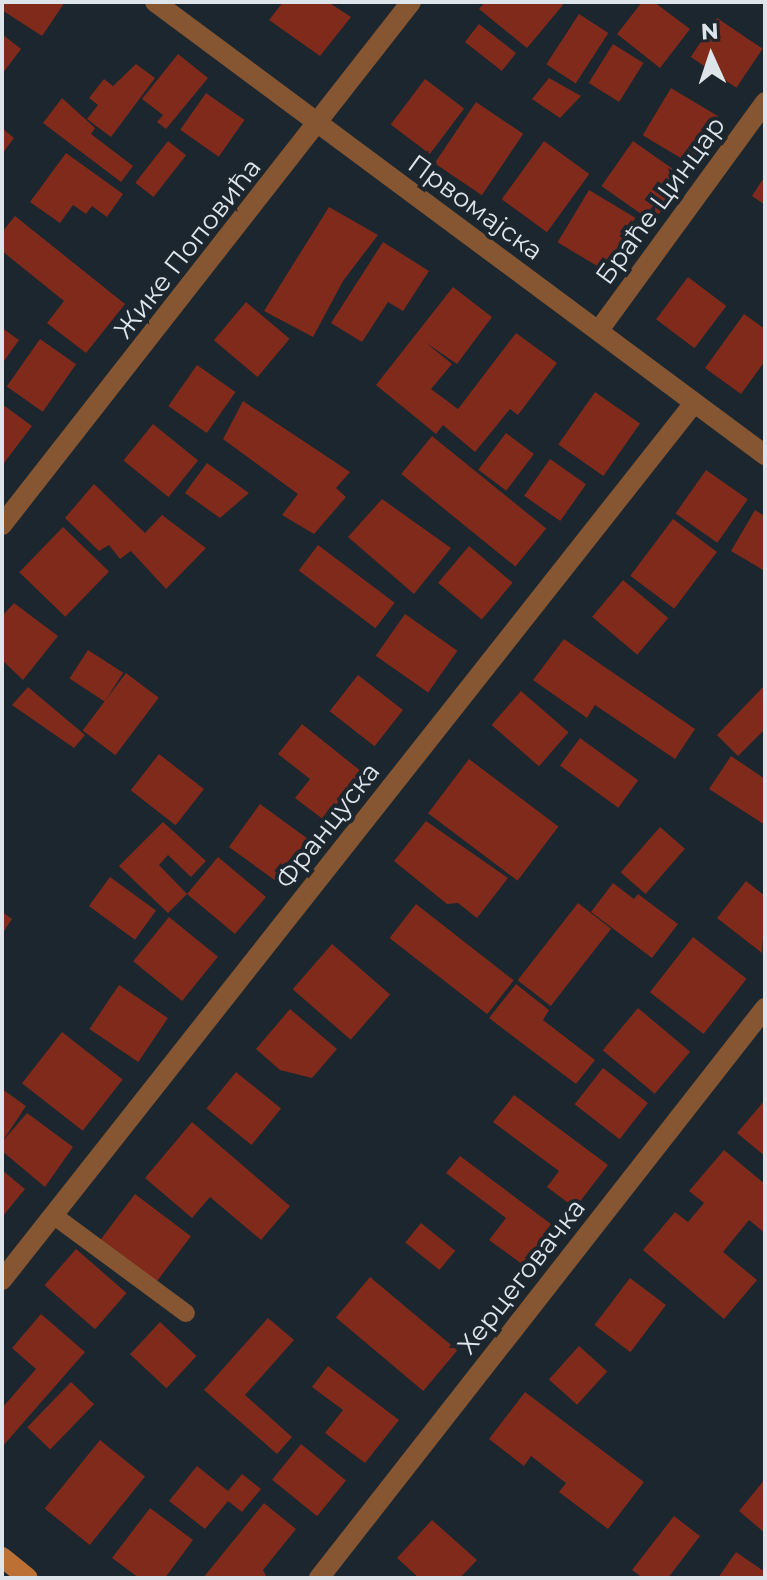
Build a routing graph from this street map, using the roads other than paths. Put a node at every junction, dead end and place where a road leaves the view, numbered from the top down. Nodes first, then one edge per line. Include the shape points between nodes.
1 (155, 2) edge
2 (411, 2) edge
3 (765, 102) edge
4 (319, 126) junction
5 (599, 330) junction
6 (694, 403) junction
7 (765, 455) edge
8 (2, 525) edge
9 (765, 1008) edge
10 (53, 1215) junction
11 (2, 1280) edge
12 (186, 1313) dead end
13 (2, 1557) edge
14 (28, 1578) edge
15 (319, 1578) edge

1 - 4 street, Првомајска
2 - 4 street, Жике Поповића
3 - 5 street, Браће Цинцар
4 - 5 street, Првомајска
4 - 8 street, Жике Поповића
5 - 6 street, Првомајска
6 - 7 street, Првомајска
6 - 10 street, Француска
9 - 15 street, Херцеговачка
10 - 11 street, Француска
10 - 12 lane
13 - 14 street

